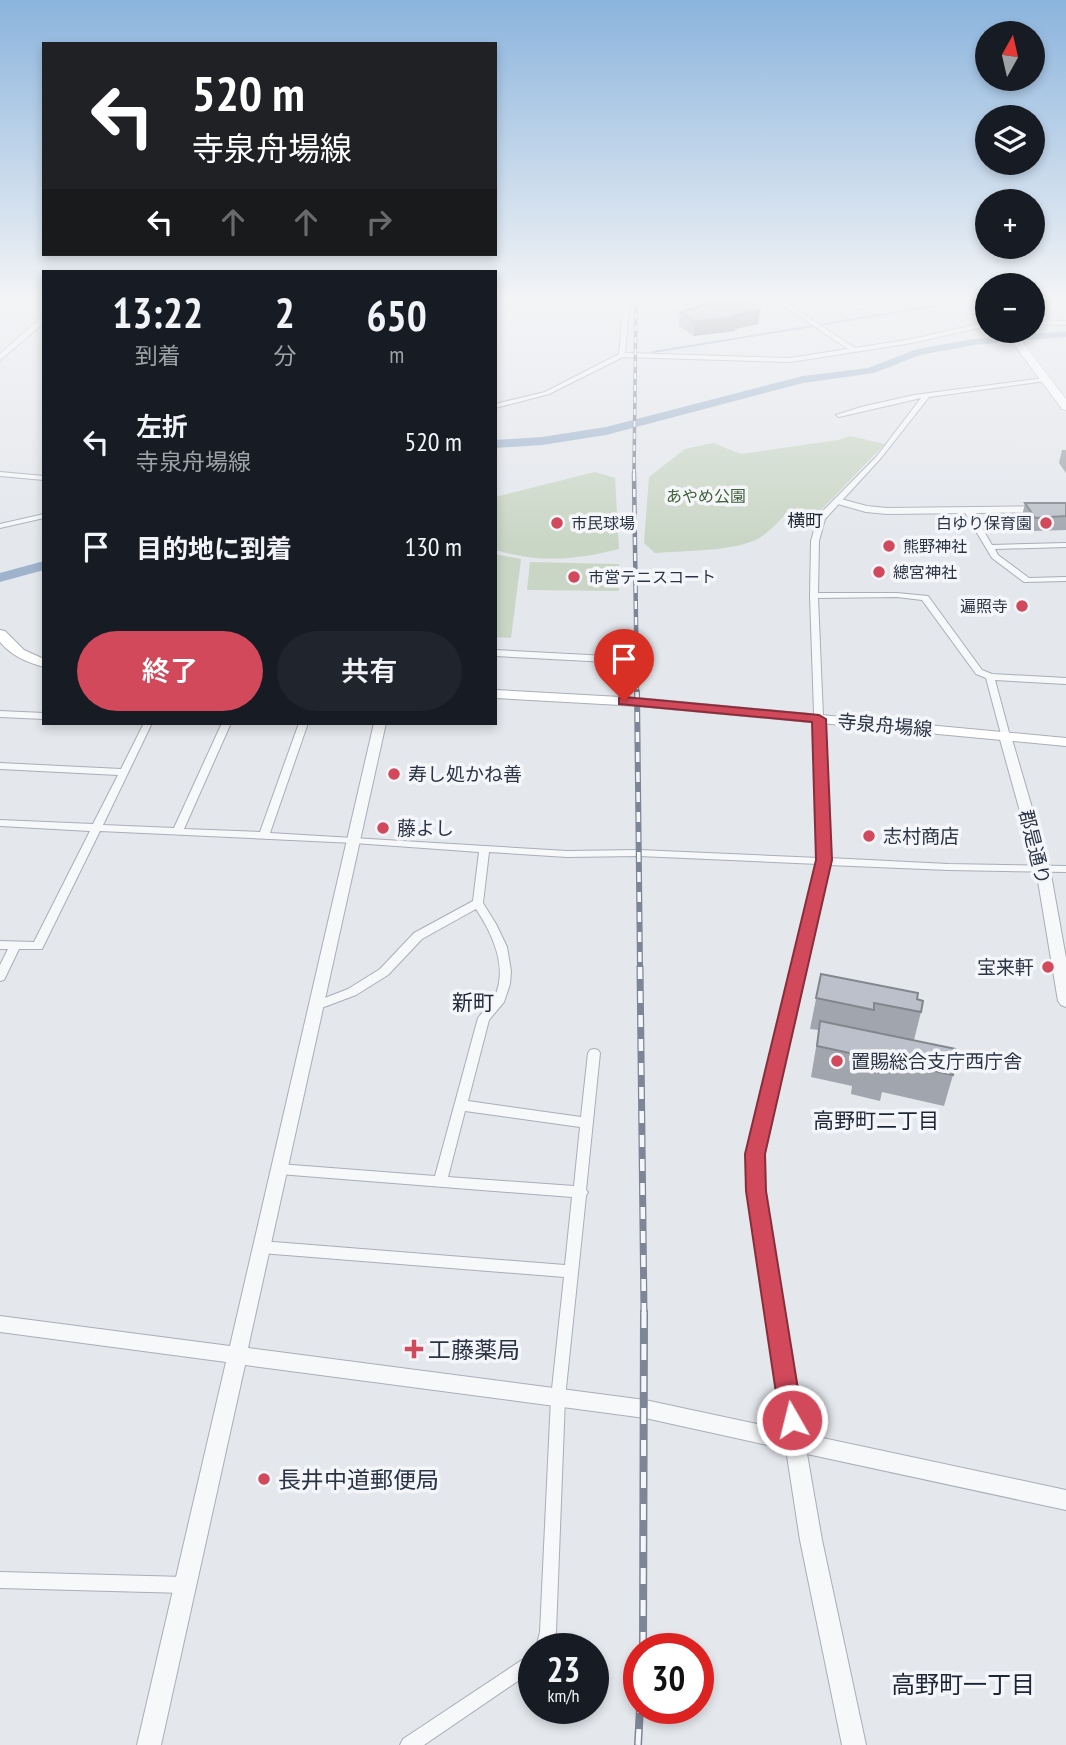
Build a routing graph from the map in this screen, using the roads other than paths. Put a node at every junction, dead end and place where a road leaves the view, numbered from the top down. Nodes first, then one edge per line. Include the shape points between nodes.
1 (574, 379) edge
2 (1044, 380) joint
3 (926, 396) junction
4 (1064, 402) edge
5 (497, 406) edge
6 (839, 415) dead end
7 (0, 474) edge
8 (42, 478) edge
9 (837, 501) junction
10 (1066, 509) edge
11 (968, 511) junction
12 (42, 516) edge
13 (0, 526) edge
14 (1066, 545) edge
15 (989, 547) junction
16 (1066, 579) edge
17 (814, 596) junction
18 (1, 638) edge
19 (497, 653) edge
20 (626, 660) dead end
21 (42, 662) edge
22 (990, 677) junction
23 (1066, 681) edge
24 (497, 694) edge
25 (0, 714) edge
26 (42, 716) edge
27 (819, 719) junction
28 (147, 725) edge
29 (226, 725) edge
30 (303, 725) edge
31 (380, 725) edge
32 (1005, 736) junction
33 (1066, 742) edge
34 (0, 766) edge
35 (123, 772) junction
36 (0, 823) edge
37 (94, 828) junction
38 (177, 832) junction
39 (264, 836) junction
40 (354, 840) junction
41 (485, 848) junction
42 (824, 860) junction
43 (1042, 869) junction
44 (1066, 869) edge
45 (478, 903) junction
46 (0, 945) edge
47 (15, 945) junction
48 (1062, 959) edge
49 (0, 977) edge
50 (1066, 1001) edge
51 (316, 1006) junction
52 (594, 1053) dead end
53 (460, 1105) junction
54 (586, 1123) junction
55 (279, 1169) junction
56 (440, 1181) junction
57 (581, 1192) junction
58 (261, 1247) junction
59 (572, 1272) junction
60 (0, 1324) edge
61 (237, 1357) junction
62 (558, 1398) junction
63 (795, 1442) junction
64 (1066, 1500) edge
65 (0, 1580) edge
66 (185, 1586) junction
67 (548, 1633) edge
68 (518, 1671) edge
69 (149, 1745) edge
70 (409, 1745) edge
71 (854, 1745) edge

1 - 5 street via 547,393
2 - 3 street
2 - 4 main road
3 - 6 street
3 - 9 street via 879,457
7 - 8 street
9 - 11 street via 887,512
9 - 17 street via 821,517 815,541
10 - 11 street
11 - 15 street
12 - 13 street
14 - 15 street
15 - 16 street via 1027,580
17 - 22 street via 925,598 979,672
17 - 27 street
18 - 21 main road via 26,658
19 - 20 street
22 - 23 street
22 - 32 street
24 - 27 main road, 寺泉舟場線
25 - 26 street
27 - 32 main road, 寺泉舟場線
27 - 42 street
28 - 35 street
29 - 38 street
30 - 39 street
31 - 40 street
32 - 33 main road, 寺泉舟場線
32 - 43 street, 郡是通り
34 - 35 street
35 - 37 street
36 - 37 street
37 - 38 street
37 - 47 street via 38,946
38 - 39 street
39 - 40 street
40 - 41 street
40 - 51 street
41 - 42 street
41 - 45 street
42 - 43 street
42 - 63 street via 755,1154 756,1191
43 - 44 street
43 - 48 street, 郡是通り
45 - 51 street via 418,936 384,972 352,992
45 - 53 street via 498,934 504,967 501,997 484,1018
46 - 47 street
47 - 49 street
48 - 50 street, 郡是通り
51 - 55 street
52 - 54 street
53 - 54 street
53 - 56 street
54 - 57 street
55 - 56 street
55 - 58 street
56 - 57 street
57 - 59 street
58 - 59 street
58 - 61 street
59 - 62 street
60 - 61 street
61 - 62 street
61 - 66 street
62 - 63 street via 645,1409
62 - 67 street
63 - 64 street
63 - 71 street
65 - 66 street
66 - 69 street
68 - 70 street

